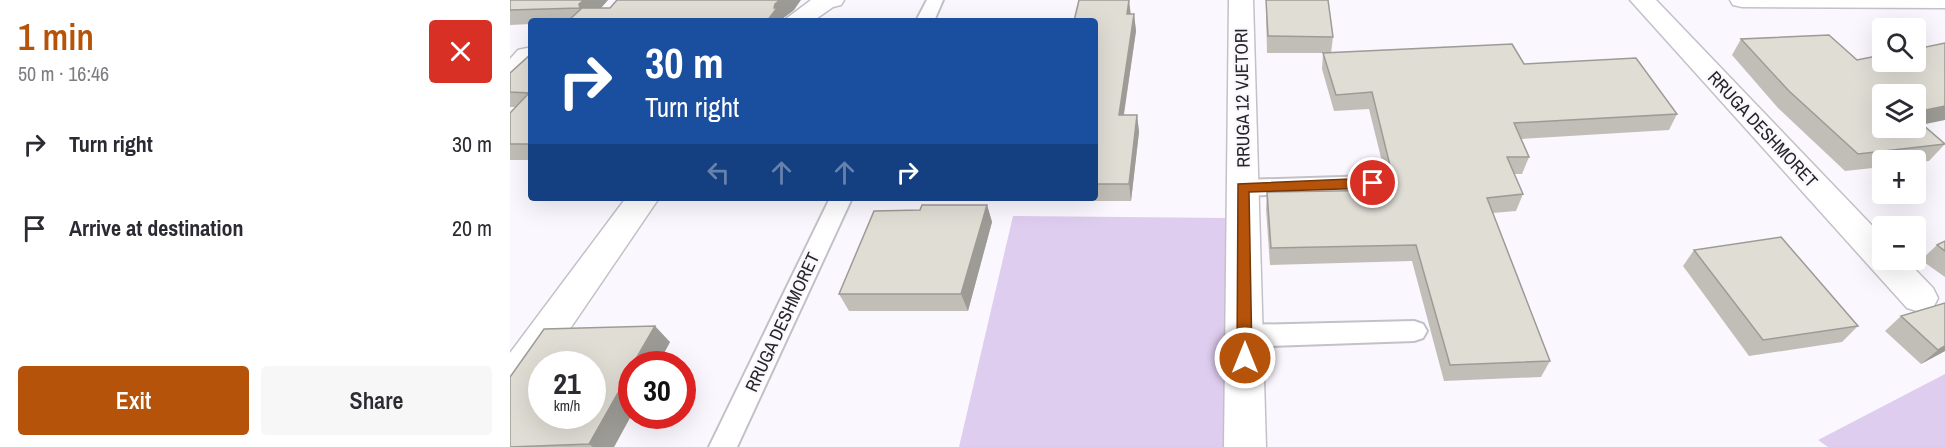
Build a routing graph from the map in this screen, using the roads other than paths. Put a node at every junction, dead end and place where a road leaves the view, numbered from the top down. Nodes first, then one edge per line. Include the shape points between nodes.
1 (832, 0) edge
2 (935, 0) edge
3 (1241, 0) edge
4 (1642, 0) edge
5 (1742, 0) edge
6 (1945, 1) edge
7 (800, 18) edge
8 (926, 18) edge
9 (523, 56) edge
10 (510, 76) edge
11 (1373, 183) dead end
12 (1243, 188) junction
13 (641, 201) edge
14 (840, 201) edge
15 (1872, 246) edge
16 (1894, 270) edge
17 (1920, 298) dead end
18 (1414, 331) dead end
19 (1244, 336) junction
20 (510, 384) edge
21 (723, 447) edge
22 (1245, 447) edge

1 - 7 street
2 - 8 lane
3 - 12 street, RRUGA 12 VJETORI
4 - 15 street, RRUGA DESHMORET
5 - 6 street
9 - 10 street
11 - 12 lane
12 - 19 street, RRUGA 12 VJETORI
13 - 20 street
14 - 21 lane, RRUGA DESHMORET
16 - 17 street, RRUGA DESHMORET
18 - 19 lane
19 - 22 street, RRUGA 12 VJETORI

